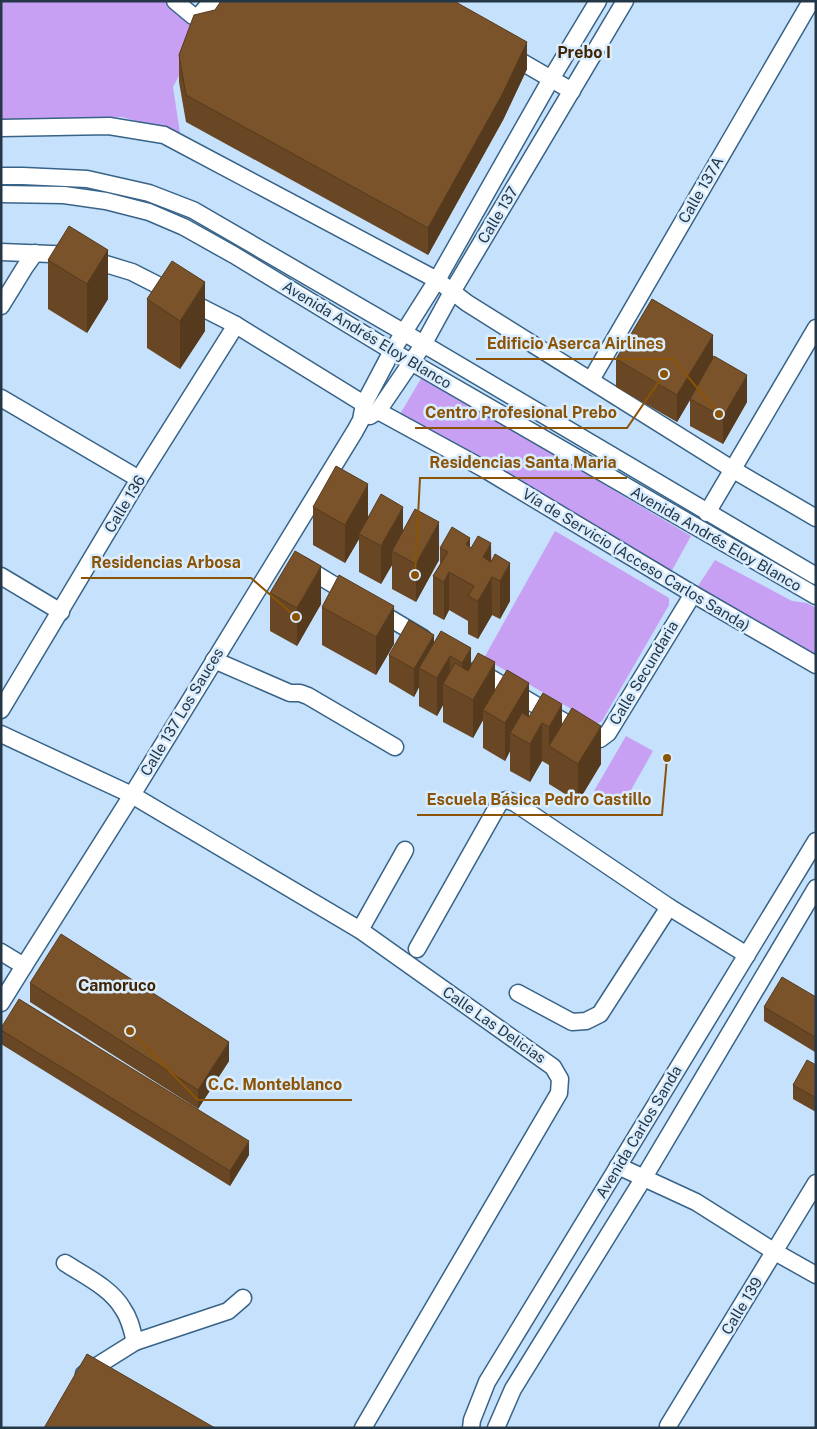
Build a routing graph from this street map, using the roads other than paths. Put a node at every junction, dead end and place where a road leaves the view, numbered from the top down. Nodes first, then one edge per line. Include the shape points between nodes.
1 (175, 1) edge
2 (598, 1) edge
3 (625, 1) edge
4 (808, 6) edge
5 (208, 7) edge
6 (492, 44) edge
7 (551, 79) junction
8 (572, 91) junction
9 (1, 128) edge
10 (1, 176) edge
11 (1, 194) edge
12 (1, 252) edge
13 (35, 253) junction
14 (437, 280) junction
15 (452, 292) junction
16 (1, 306) edge
17 (236, 325) junction
18 (816, 328) edge
19 (403, 332) junction
20 (423, 345) junction
21 (392, 352) junction
22 (411, 362) junction
23 (591, 380) junction
24 (1, 398) edge
25 (368, 412) junction
26 (732, 469) junction
27 (140, 479) junction
28 (707, 513) junction
29 (816, 518) edge
30 (279, 552) junction
31 (1, 576) edge
32 (816, 576) edge
33 (692, 594) junction
34 (816, 596) edge
35 (61, 612) junction
36 (434, 644) edge
37 (214, 660) junction
38 (468, 665) edge
39 (816, 665) edge
40 (1, 710) edge
41 (1, 734) edge
42 (394, 747) dead end
43 (132, 795) junction
44 (816, 841) edge
45 (405, 850) dead end
46 (816, 888) edge
47 (669, 907) junction
48 (360, 930) junction
49 (417, 949) dead end
50 (1, 952) edge
51 (747, 955) junction
52 (24, 966) junction
53 (518, 993) dead end
54 (1, 1003) edge
55 (618, 1166) junction
56 (643, 1179) junction
57 (816, 1183) edge
58 (775, 1252) junction
59 (66, 1263) dead end
60 (816, 1276) edge
61 (242, 1298) dead end
62 (135, 1342) junction
63 (73, 1384) edge
64 (468, 1425) edge
65 (363, 1428) edge
66 (496, 1428) edge
67 (668, 1428) edge

1 - 5 street via 198,17
2 - 7 street
3 - 8 street, Calle 137
4 - 23 street, Calle 137A
6 - 7 street
7 - 8 street
7 - 14 street
8 - 15 street, Calle 137
9 - 14 street via 108,126 164,135
10 - 19 street, Avenida Andrés Eloy Blanco via 86,179 149,193 193,210
11 - 21 street, Avenida Andrés Eloy Blanco via 64,195 149,212 234,255
12 - 13 street, Vía de Servicio (Acceso Carlos Sanda)
13 - 16 street
13 - 17 street, Vía de Servicio (Acceso Carlos Sanda) via 76,255 132,272
14 - 15 street
14 - 19 street
15 - 20 street, Calle 137
15 - 23 street
17 - 25 street, Vía de Servicio (Acceso Carlos Sanda)
17 - 27 street, Calle 136
18 - 26 street
19 - 20 street, Avenida Andrés Eloy Blanco
19 - 21 street
20 - 22 street, Calle 137
20 - 28 street, Avenida Andrés Eloy Blanco
21 - 22 street, Avenida Andrés Eloy Blanco
21 - 25 street
22 - 25 street, Calle 137
22 - 34 street, Avenida Andrés Eloy Blanco
23 - 26 street
24 - 27 street
25 - 30 street, Calle 137 Los Sauces
25 - 33 street, Vía de Servicio (Acceso Carlos Sanda) via 486,470
26 - 28 street
26 - 29 street
27 - 35 street, Calle 136
28 - 32 street, Avenida Andrés Eloy Blanco
30 - 36 street
30 - 37 street, Calle 137 Los Sauces
31 - 35 street
33 - 38 street, Calle Secundaria via 608,733 600,739 588,736
33 - 39 street, Vía de Servicio (Acceso Carlos Sanda)
35 - 40 street, Calle 136
37 - 42 street via 290,693 308,696
37 - 43 street, Calle 137 Los Sauces
41 - 43 street, Calle Las Delicias
43 - 48 street, Calle Las Delicias
43 - 52 street, Calle 137 Los Sauces
44 - 51 street, Avenida Carlos Sanda
45 - 48 street
46 - 56 street, Avenida Carlos Sanda
47 - 49 street via 507,800 500,802
47 - 51 street
47 - 53 street via 600,1014 586,1021 572,1022
48 - 65 street, Calle Las Delicias via 553,1067 560,1079 559,1093
50 - 52 street
51 - 55 street, Avenida Carlos Sanda
52 - 54 street, Calle 137 Los Sauces
55 - 56 street
55 - 64 street, Avenida Carlos Sanda via 486,1382
56 - 58 street via 696,1202
56 - 66 street, Avenida Carlos Sanda via 513,1389
57 - 58 street, Calle 139
58 - 60 street
58 - 67 street, Calle 139
59 - 62 street via 113,1296 123,1308
61 - 62 street via 228,1311
62 - 63 street via 84,1373

